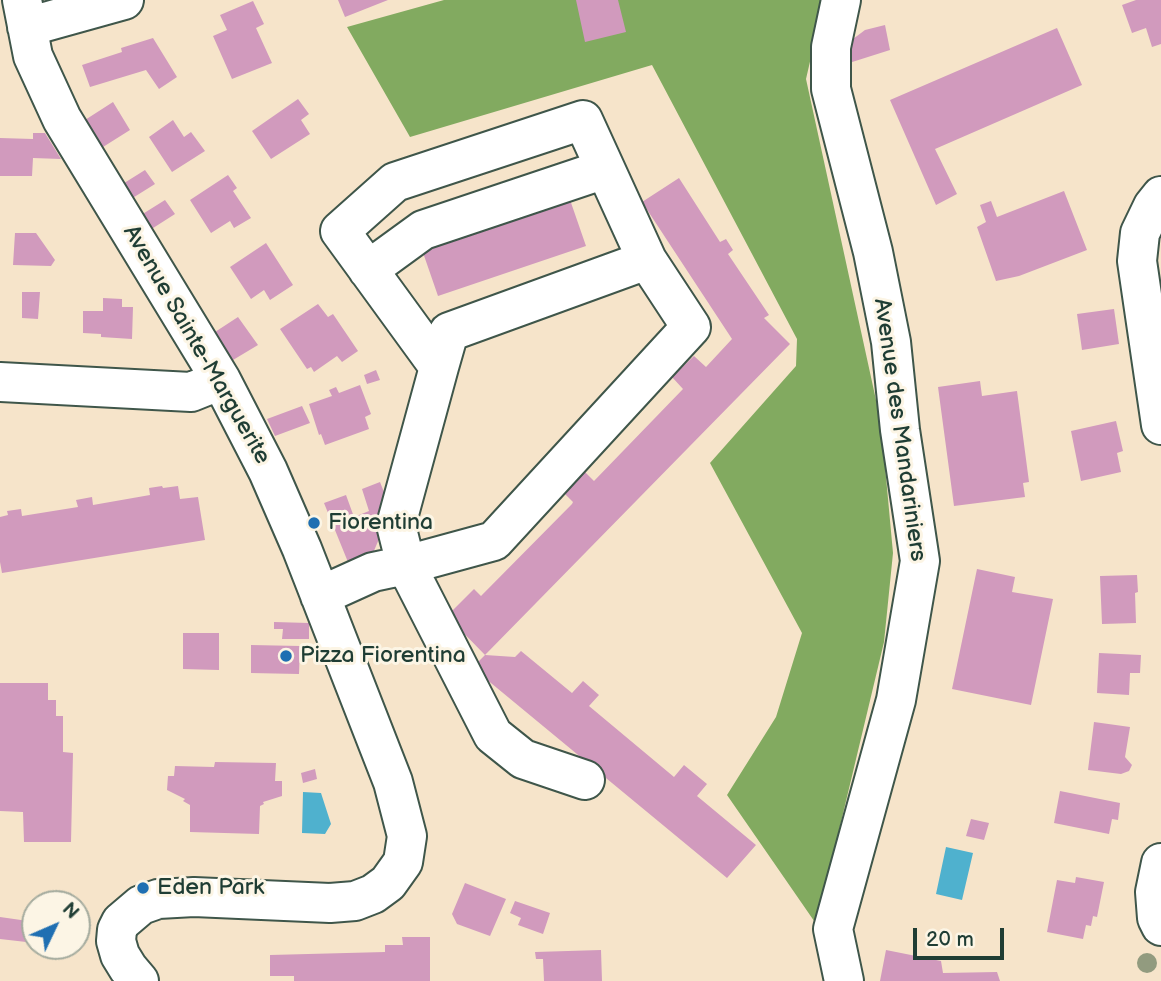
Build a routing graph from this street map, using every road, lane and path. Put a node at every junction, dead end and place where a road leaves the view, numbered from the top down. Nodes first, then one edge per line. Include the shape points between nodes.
1 (124, 0) edge
2 (841, 0) edge
3 (24, 14) edge
4 (605, 169) junction
5 (1161, 196) edge
6 (648, 260) junction
7 (368, 270) junction
8 (439, 367) junction
9 (221, 380) junction
10 (0, 382) edge
11 (1161, 425) edge
12 (406, 565) junction
13 (320, 596) junction
14 (585, 780) dead end
15 (1161, 863) edge
16 (1161, 926) edge
17 (139, 981) edge
18 (844, 981) edge

1 - 3 street
2 - 18 street, Avenue des Mandariniers via 831,47 831,89 891,342 920,561 896,700 834,929
3 - 9 street, Avenue Sainte-Marguerite via 33,56 62,119
4 - 6 street
4 - 7 street via 423,230
4 - 7 street via 583,120 395,182 340,231
5 - 11 street via 1140,233 1137,261
6 - 8 street via 449,332
6 - 12 street via 691,327 494,541
7 - 8 street
8 - 12 street via 396,525
9 - 10 street via 191,392
9 - 13 street, Avenue Sainte-Marguerite via 268,471
12 - 13 street via 373,572
12 - 14 street via 493,735 523,759
13 - 17 street, Avenue Sainte-Marguerite via 393,782 407,836 403,862 388,883 355,901 330,904 194,897 141,905 121,922 116,941 120,955
15 - 16 street via 1155,892

